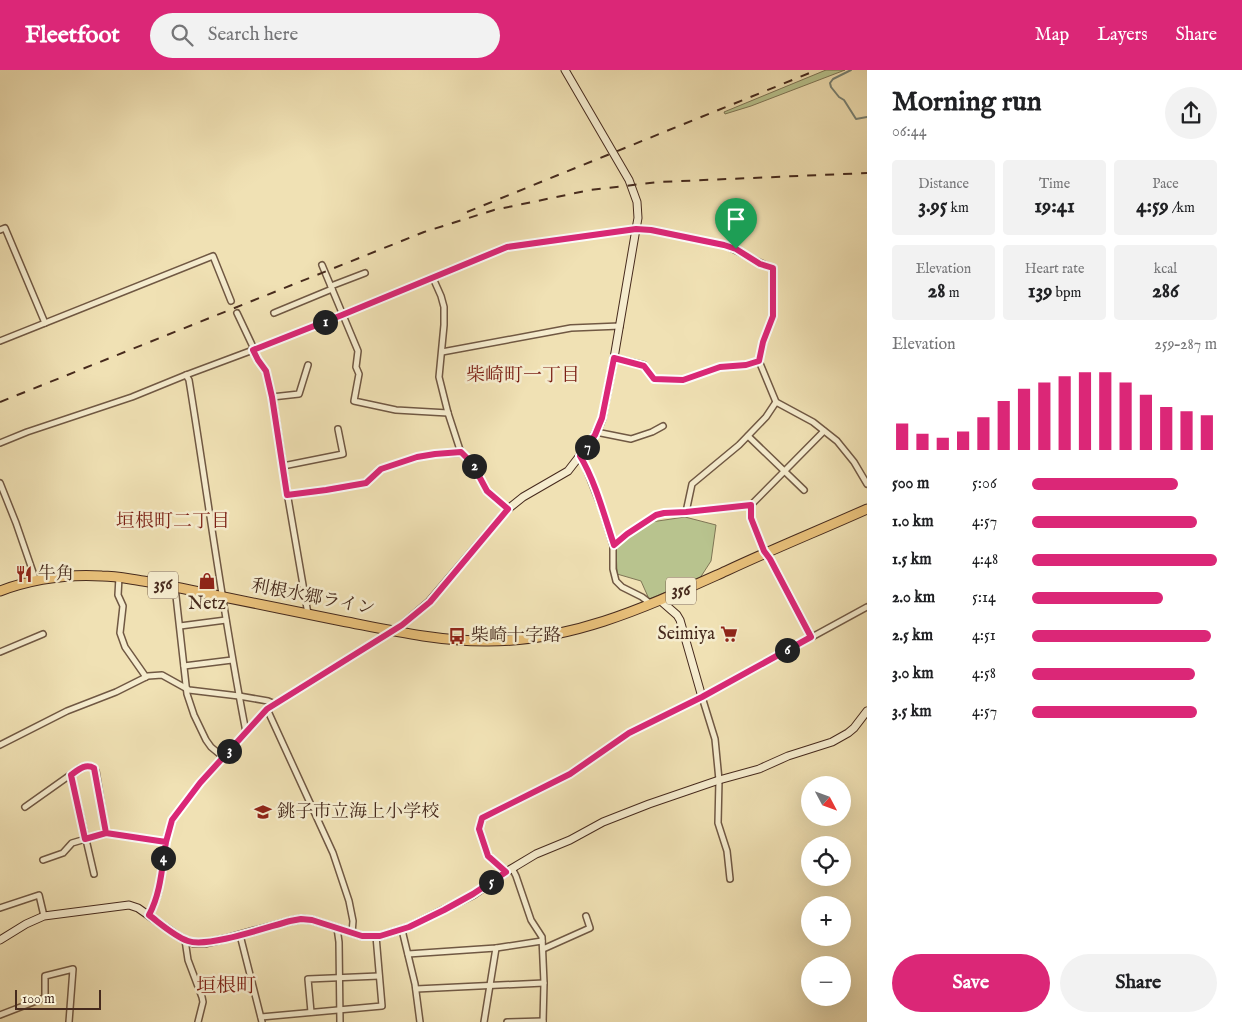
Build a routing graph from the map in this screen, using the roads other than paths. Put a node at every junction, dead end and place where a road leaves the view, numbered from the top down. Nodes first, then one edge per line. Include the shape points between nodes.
1 (565, 70) edge
2 (636, 229) junction
3 (0, 230) edge
4 (322, 265) dead end
5 (365, 273) dead end
6 (434, 278) junction
7 (331, 288) junction
8 (231, 300) dead end
9 (237, 313) dead end
10 (274, 313) dead end
11 (342, 315) junction
12 (45, 323) junction
13 (620, 326) junction
14 (0, 341) edge
15 (253, 350) junction
16 (442, 352) junction
17 (614, 358) junction
18 (759, 361) junction
19 (308, 364) dead end
20 (186, 375) junction
21 (272, 397) junction
22 (776, 402) junction
23 (448, 413) junction
24 (663, 426) dead end
25 (338, 429) dead end
26 (824, 431) junction
27 (596, 432) junction
28 (748, 436) junction
29 (0, 443) edge
30 (461, 452) junction
31 (580, 456) junction
32 (283, 466) junction
33 (784, 470) junction
34 (0, 483) edge
35 (867, 484) edge
36 (804, 490) dead end
37 (2, 495) edge
38 (287, 495) junction
39 (751, 505) junction
40 (508, 509) junction
41 (867, 509) edge
42 (686, 512) junction
43 (614, 545) junction
44 (766, 553) junction
45 (119, 577) junction
46 (36, 581) junction
47 (175, 587) junction
48 (0, 590) edge
49 (222, 596) junction
50 (660, 601) junction
51 (651, 604) junction
52 (867, 607) edge
53 (308, 614) junction
54 (226, 620) junction
55 (180, 626) junction
56 (393, 631) junction
57 (43, 634) dead end
58 (811, 637) junction
59 (0, 652) edge
60 (232, 660) junction
61 (184, 666) junction
62 (146, 677) junction
63 (186, 688) junction
64 (239, 696) junction
65 (702, 697) junction
66 (275, 704) junction
67 (267, 709) junction
68 (866, 713) edge
69 (246, 732) junction
70 (0, 745) edge
71 (223, 757) junction
72 (71, 775) junction
73 (719, 780) junction
74 (25, 807) dead end
75 (106, 833) junction
76 (85, 839) junction
77 (166, 842) junction
78 (43, 860) dead end
79 (509, 870) junction
80 (94, 874) dead end
81 (730, 878) dead end
82 (0, 908) edge
83 (149, 915) junction
84 (44, 916) junction
85 (586, 916) dead end
86 (337, 928) junction
87 (402, 930) junction
88 (352, 933) junction
89 (240, 935) junction
90 (376, 936) junction
91 (0, 940) edge
92 (185, 940) junction
93 (542, 941) junction
94 (496, 948) junction
95 (543, 949) junction
96 (408, 954) junction
97 (379, 976) junction
98 (339, 978) junction
99 (544, 983) junction
100 (490, 985) junction
101 (416, 989) junction
102 (340, 1009) junction
103 (310, 1012) junction
104 (0, 1015) edge
105 (261, 1019) edge
106 (69, 1022) edge
107 (198, 1022) edge
108 (340, 1022) edge
109 (420, 1022) edge
110 (484, 1022) edge
111 (507, 1022) edge
112 (543, 1022) edge

1 - 2 street via 629,180 636,202
2 - 6 street via 507,247
2 - 13 street
2 - 18 street via 724,245 773,268 773,316
3 - 12 street via 5,228
4 - 7 street
5 - 7 street
6 - 11 street
6 - 16 street via 444,307
7 - 10 street
7 - 11 street
8 - 12 street via 213,256
9 - 15 street
11 - 15 street
11 - 23 street via 358,351 356,367 359,374 354,401 396,410
12 - 14 street
13 - 16 street via 571,328
13 - 17 street
15 - 20 street
15 - 21 street via 266,371
16 - 23 street via 439,377
17 - 18 street via 644,366 654,379 660,380 683,380 720,367
17 - 27 street via 602,418
18 - 22 street
19 - 21 street via 299,394
20 - 29 street
20 - 49 street via 205,476
21 - 32 street
22 - 26 street
22 - 28 street
23 - 30 street
24 - 27 street via 632,439
25 - 32 street via 343,454
26 - 33 street
26 - 35 street via 837,441
27 - 31 street
28 - 33 street
28 - 42 street via 692,484
30 - 38 street via 417,457 381,469 366,483
30 - 40 street via 472,463 487,491
31 - 40 street via 564,474
31 - 43 street
32 - 38 street
33 - 36 street
33 - 39 street
34 - 37 street
37 - 46 street via 16,523
38 - 53 street
39 - 42 street
39 - 44 street via 751,518
40 - 56 street via 430,602
41 - 44 highway, 利根水郷ライン / 356
42 - 43 street via 656,515
43 - 51 street via 616,581
44 - 50 highway, 利根水郷ライン / 356
44 - 58 street
45 - 46 highway, 利根水郷ライン / 356 via 80,576
45 - 47 highway, 利根水郷ライン / 356
45 - 62 street via 118,595 124,606 120,633 125,647
46 - 48 highway, 利根水郷ライン / 356
47 - 49 highway, 利根水郷ライン / 356
47 - 55 street
49 - 53 highway, 利根水郷ライン / 356
49 - 54 street
50 - 51 highway, 利根水郷ライン / 356
50 - 65 street via 680,620
51 - 56 highway, 利根水郷ライン / 356 via 569,632 513,640 454,640
52 - 58 street
53 - 56 highway, 利根水郷ライン / 356
54 - 55 street
54 - 60 street
55 - 61 street
56 - 66 street
57 - 59 street
58 - 65 street
60 - 61 street
60 - 64 street
61 - 63 street
62 - 63 street via 162,675
62 - 70 street via 67,710
63 - 64 street
63 - 71 street via 206,740
64 - 66 street
64 - 69 street
65 - 73 street via 715,739
65 - 79 street via 629,733 570,774 482,818 479,829 488,856
66 - 67 street
67 - 69 street
67 - 88 street via 333,853 350,901
68 - 73 street via 848,733 832,742
69 - 71 street
71 - 77 street via 172,820
72 - 74 street
72 - 75 street via 86,766 94,768
72 - 76 street
73 - 79 street via 603,822
73 - 81 street via 718,823 727,851
75 - 76 street
75 - 77 street
76 - 78 street via 72,843 63,853
76 - 80 street
77 - 83 street via 158,894
79 - 87 street via 473,894
79 - 93 street via 516,876
82 - 84 street via 39,895
83 - 84 street via 129,905
83 - 92 street
84 - 91 street
85 - 95 street via 590,928
86 - 88 street
86 - 89 street via 301,919
86 - 98 street
87 - 90 street
87 - 96 street
88 - 90 street
89 - 92 street via 206,943
89 - 105 street
90 - 97 street
92 - 107 street via 188,960 203,1002
93 - 94 street
93 - 95 street
94 - 96 street
94 - 100 street
95 - 99 street
96 - 101 street
97 - 98 street
97 - 102 street via 382,1006
98 - 102 street
98 - 103 street via 308,979
99 - 100 street
99 - 112 street
100 - 101 street
100 - 110 street
101 - 109 street
102 - 103 street
102 - 108 street
103 - 105 street
104 - 106 street via 44,998 45,976 73,969
111 - 112 street

